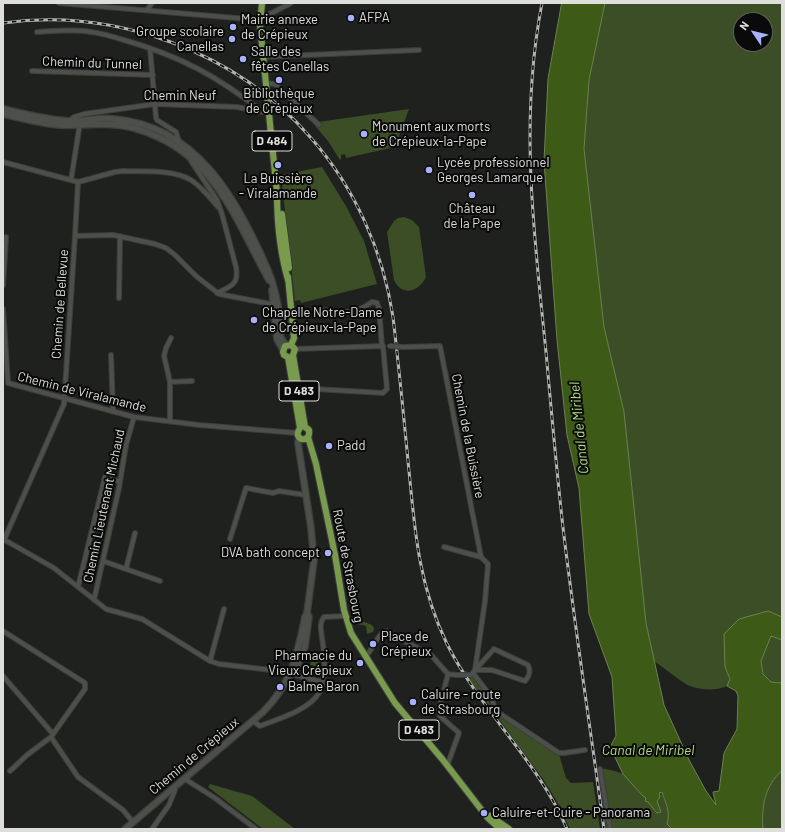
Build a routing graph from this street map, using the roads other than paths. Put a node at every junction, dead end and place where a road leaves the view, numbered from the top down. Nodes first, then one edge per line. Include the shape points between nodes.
1 (59, 3) edge
2 (152, 3) edge
3 (262, 3) edge
4 (291, 3) edge
5 (147, 10) junction
6 (260, 20) junction
7 (37, 32) dead end
8 (150, 48) junction
9 (419, 50) dead end
10 (263, 57) junction
11 (32, 71) dead end
12 (152, 75) junction
13 (265, 84) junction
14 (155, 104) junction
15 (3, 109) edge
16 (266, 112) junction
17 (3, 114) edge
18 (69, 121) junction
19 (80, 123) junction
20 (319, 125) dead end
21 (179, 142) junction
22 (184, 152) junction
23 (3, 162) edge
24 (71, 180) junction
25 (78, 182) junction
26 (219, 208) junction
27 (75, 236) junction
28 (120, 236) junction
29 (6, 237) dead end
30 (3, 285) edge
31 (218, 293) junction
32 (119, 298) dead end
33 (276, 305) junction
34 (3, 309) edge
35 (324, 310) dead end
36 (171, 338) dead end
37 (382, 346) junction
38 (289, 350) junction
39 (111, 355) dead end
40 (192, 381) dead end
41 (170, 382) junction
42 (298, 388) junction
43 (65, 398) junction
44 (113, 411) junction
45 (134, 417) junction
46 (170, 421) junction
47 (302, 434) junction
48 (120, 482) junction
49 (306, 495) junction
50 (135, 533) dead end
51 (4, 539) edge
52 (230, 539) dead end
53 (444, 547) dead end
54 (481, 557) junction
55 (103, 561) junction
56 (126, 569) junction
57 (160, 581) dead end
58 (78, 587) junction
59 (94, 600) junction
60 (224, 608) dead end
61 (345, 616) junction
62 (3, 631) edge
63 (365, 656) junction
64 (210, 661) junction
65 (474, 671) junction
66 (291, 672) junction
67 (448, 674) junction
68 (3, 676) edge
69 (322, 682) junction
70 (253, 721) junction
71 (52, 736) junction
72 (585, 750) dead end
73 (447, 766) junction
74 (600, 769) dead end
75 (10, 771) dead end
76 (185, 779) junction
77 (174, 788) junction
78 (476, 802) junction
79 (133, 822) junction
80 (124, 829) edge
81 (152, 829) edge
82 (256, 829) edge
83 (500, 829) edge
84 (508, 829) edge
85 (610, 829) edge

1 - 5 street
2 - 5 street
3 - 6 main road, D 484
4 - 6 street
5 - 6 street
6 - 10 main road, D 484
7 - 8 street via 90,32
8 - 12 street
8 - 16 street via 202,70
9 - 10 street
10 - 13 main road, D 484
11 - 12 street, Chemin du Tunnel
12 - 14 street
13 - 16 main road, D 484
13 - 20 street via 275,84
14 - 16 street, Chemin Neuf via 238,107
14 - 18 street, Chemin Neuf via 84,114 74,116
14 - 21 street via 157,120 176,132
15 - 18 main road
16 - 38 main road, D 484 via 287,254 294,338
17 - 19 main road via 57,125
18 - 19 main road
19 - 21 main road via 114,119 128,121 152,128
19 - 22 main road via 118,125 142,130
19 - 24 street
21 - 33 main road via 219,179 231,198 255,240 269,272
22 - 26 street via 217,200
22 - 33 main road via 202,168 218,188 269,279
23 - 24 street
24 - 25 street
25 - 26 street via 123,171 178,174 200,187
25 - 27 street, Chemin de Bellevue
26 - 31 street via 237,274 233,285
27 - 28 street
27 - 43 street, Chemin de Bellevue
28 - 31 street via 166,248
28 - 32 street
29 - 30 street
31 - 33 street
33 - 38 main road via 277,339
34 - 43 street, Chemin de Viralamande via 8,383
35 - 37 street via 353,311 372,302 377,303
36 - 41 street via 164,356
37 - 38 street, Chemin de la Buissière
37 - 42 street via 387,389 383,393
37 - 54 street, Chemin de la Buissière, bridge via 440,346
38 - 42 main road, D 483
38 - 47 main road, D 483
39 - 44 street
40 - 41 street
41 - 46 street
42 - 47 main road, D 483
43 - 44 street, Chemin de Viralamande
43 - 51 street, Chemin de Bellevue
44 - 45 street, Chemin de Viralamande
45 - 46 street, Chemin de Viralamande
45 - 48 street, Chemin Lieutenant Michaud
46 - 47 street, Chemin de Viralamande
47 - 49 main road via 300,448
47 - 61 main road, Route de Strasbourg / D 483 via 316,464
48 - 55 street, Chemin Lieutenant Michaud
48 - 58 street via 104,477
49 - 52 street via 246,488
49 - 66 main road via 314,560 307,613
50 - 56 street
51 - 58 street via 54,568
53 - 54 street
54 - 65 street, Chemin de la Buissière via 488,564
55 - 56 street
55 - 59 street, Chemin Lieutenant Michaud
56 - 57 street
58 - 59 street
59 - 64 street via 111,611 142,619
60 - 64 street
61 - 63 main road, Route de Strasbourg / D 483 via 351,633
61 - 69 street, Chemin de Crépieux via 324,617 321,621 324,654
62 - 71 street via 85,683 85,690
63 - 67 street via 370,653 381,633 386,631 432,656
63 - 73 main road, Route de Strasbourg / D 483 via 394,703
64 - 66 street
65 - 65 street via 492,670 525,681 530,669 494,649
65 - 67 street, bridge via 471,675
65 - 72 street via 499,713 558,753
66 - 69 street
66 - 70 main road via 274,700
67 - 73 street via 439,710 440,716 459,733
68 - 71 street
69 - 70 street, Chemin de Crépieux via 316,698 305,706 260,726
70 - 76 main road, Chemin de Crépieux
71 - 75 street
71 - 79 street via 78,777 123,810
73 - 78 main road, Route de Strasbourg / D 483
74 - 85 street
76 - 77 main road, Chemin de Crépieux
76 - 82 street
77 - 79 main road, Chemin de Crépieux
77 - 81 street via 172,801
78 - 83 main road, Route de Strasbourg / D 483
78 - 84 main road, Route de Strasbourg / D 483
79 - 80 main road, Chemin de Crépieux

